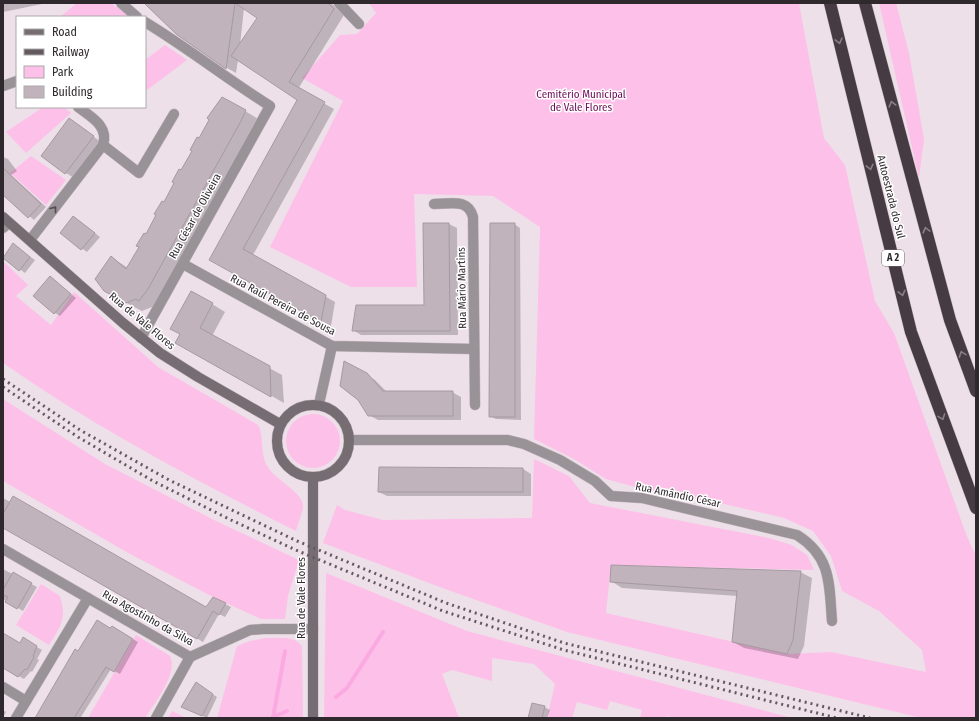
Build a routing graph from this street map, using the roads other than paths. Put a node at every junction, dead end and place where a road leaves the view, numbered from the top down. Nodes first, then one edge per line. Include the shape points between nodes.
1 (121, 3) edge
2 (339, 3) edge
3 (830, 3) edge
4 (865, 3) edge
5 (136, 16) edge
6 (146, 23) edge
7 (359, 24) dead end
8 (16, 80) edge
9 (3, 86) edge
10 (79, 108) edge
11 (174, 114) dead end
12 (103, 144) junction
13 (434, 204) dead end
14 (5, 223) edge
15 (30, 240) junction
16 (183, 264) junction
17 (141, 338) junction
18 (332, 346) junction
19 (474, 349) junction
20 (976, 391) edge
21 (319, 404) junction
22 (475, 405) dead end
23 (280, 424) junction
24 (350, 440) junction
25 (313, 477) junction
26 (976, 508) edge
27 (3, 549) edge
28 (88, 598) junction
29 (832, 621) dead end
30 (313, 629) junction
31 (190, 656) junction
32 (3, 687) edge
33 (26, 700) junction
34 (16, 718) edge
35 (156, 718) edge
36 (313, 718) edge

1 - 5 street
2 - 7 street
3 -> 26 highway, Autoestrada do Sul / A 2 via 911,332
20 -> 4 highway via 950,320
6 - 16 street, Rua César de Oliveira via 270,106
8 - 9 street
10 - 12 street via 100,124 105,134
11 - 12 street via 139,173
15 -> 12 street
13 - 19 street, Rua Mário Martins via 465,204 471,209
14 - 15 street, Rua de Vale Flores
15 - 17 street, Rua de Vale Flores
16 - 17 street, Rua César de Oliveira
16 - 18 street, Rua Raúl Pereira de Sousa
17 - 23 street, Rua de Vale Flores via 186,370
18 - 19 street, Rua Raúl Pereira de Sousa
18 - 21 street
19 - 22 street, Rua Mário Martins
21 - 23 street via 297,408
21 - 24 street via 341,417 349,431
23 - 25 street via 276,442 281,460 295,473
24 - 25 street via 348,451 339,466 324,476
24 - 29 street, Rua Amândio César via 508,440 524,444 560,460 595,481 611,496 642,498 797,535 810,543 822,561 828,584
25 - 30 street, Rua de Vale Flores
27 - 28 street, Rua Agostinho da Silva
28 - 31 street, Rua Agostinho da Silva
28 - 33 street
30 - 31 street, Rua Agostinho da Silva via 250,630
30 - 36 street, Rua de Vale Flores
31 - 35 street
32 - 33 street
33 - 34 street

